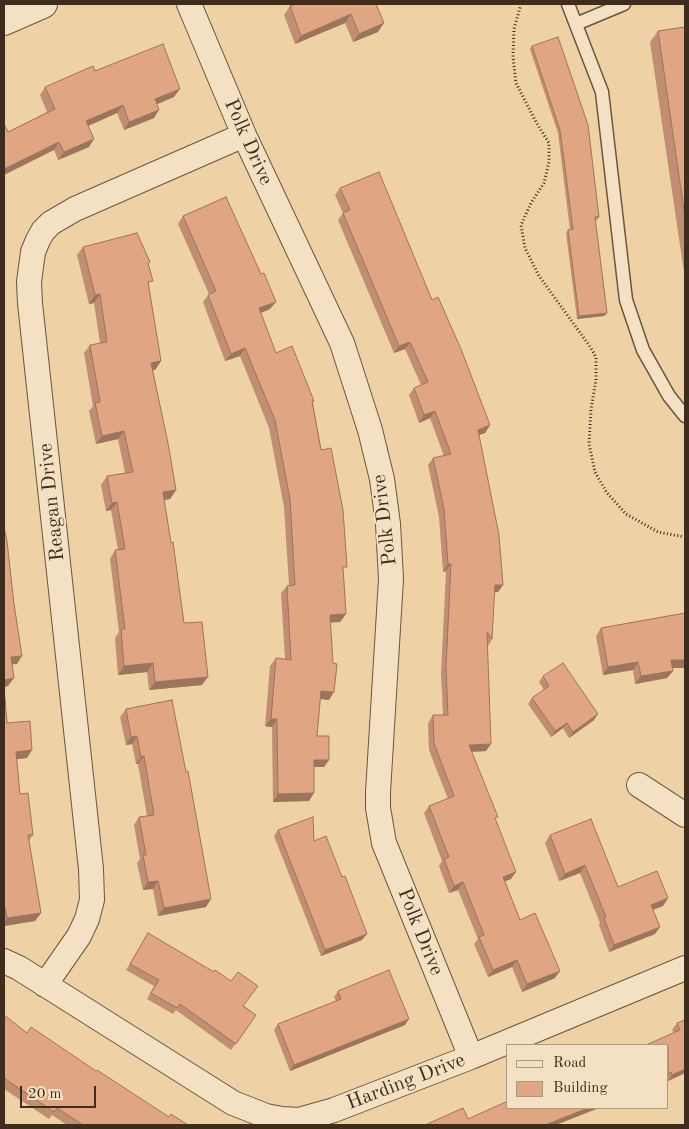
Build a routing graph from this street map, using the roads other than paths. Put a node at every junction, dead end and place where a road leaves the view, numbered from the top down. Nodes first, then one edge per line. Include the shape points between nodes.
1 (43, 4) edge
2 (189, 4) edge
3 (568, 4) edge
4 (624, 4) edge
5 (4, 20) edge
6 (576, 24) junction
7 (244, 135) junction
8 (685, 416) edge
9 (639, 785) dead end
10 (685, 816) edge
11 (4, 961) edge
12 (685, 968) edge
13 (45, 985) junction
14 (471, 1057) junction

1 - 5 street
2 - 7 street, Polk Drive
3 - 6 lane
4 - 6 lane
6 - 8 lane via 602,92 626,300 642,350
7 - 13 street, Reagan Drive via 75,208 43,231 34,252 29,282 30,303 92,900 88,919 79,936
7 - 14 street, Polk Drive via 342,343 358,388 382,479 391,579 378,808 384,843
9 - 10 street
11 - 13 street, Harding Drive
12 - 14 street, Harding Drive
13 - 14 street, Harding Drive via 233,1103 282,1119 299,1120 334,1110

